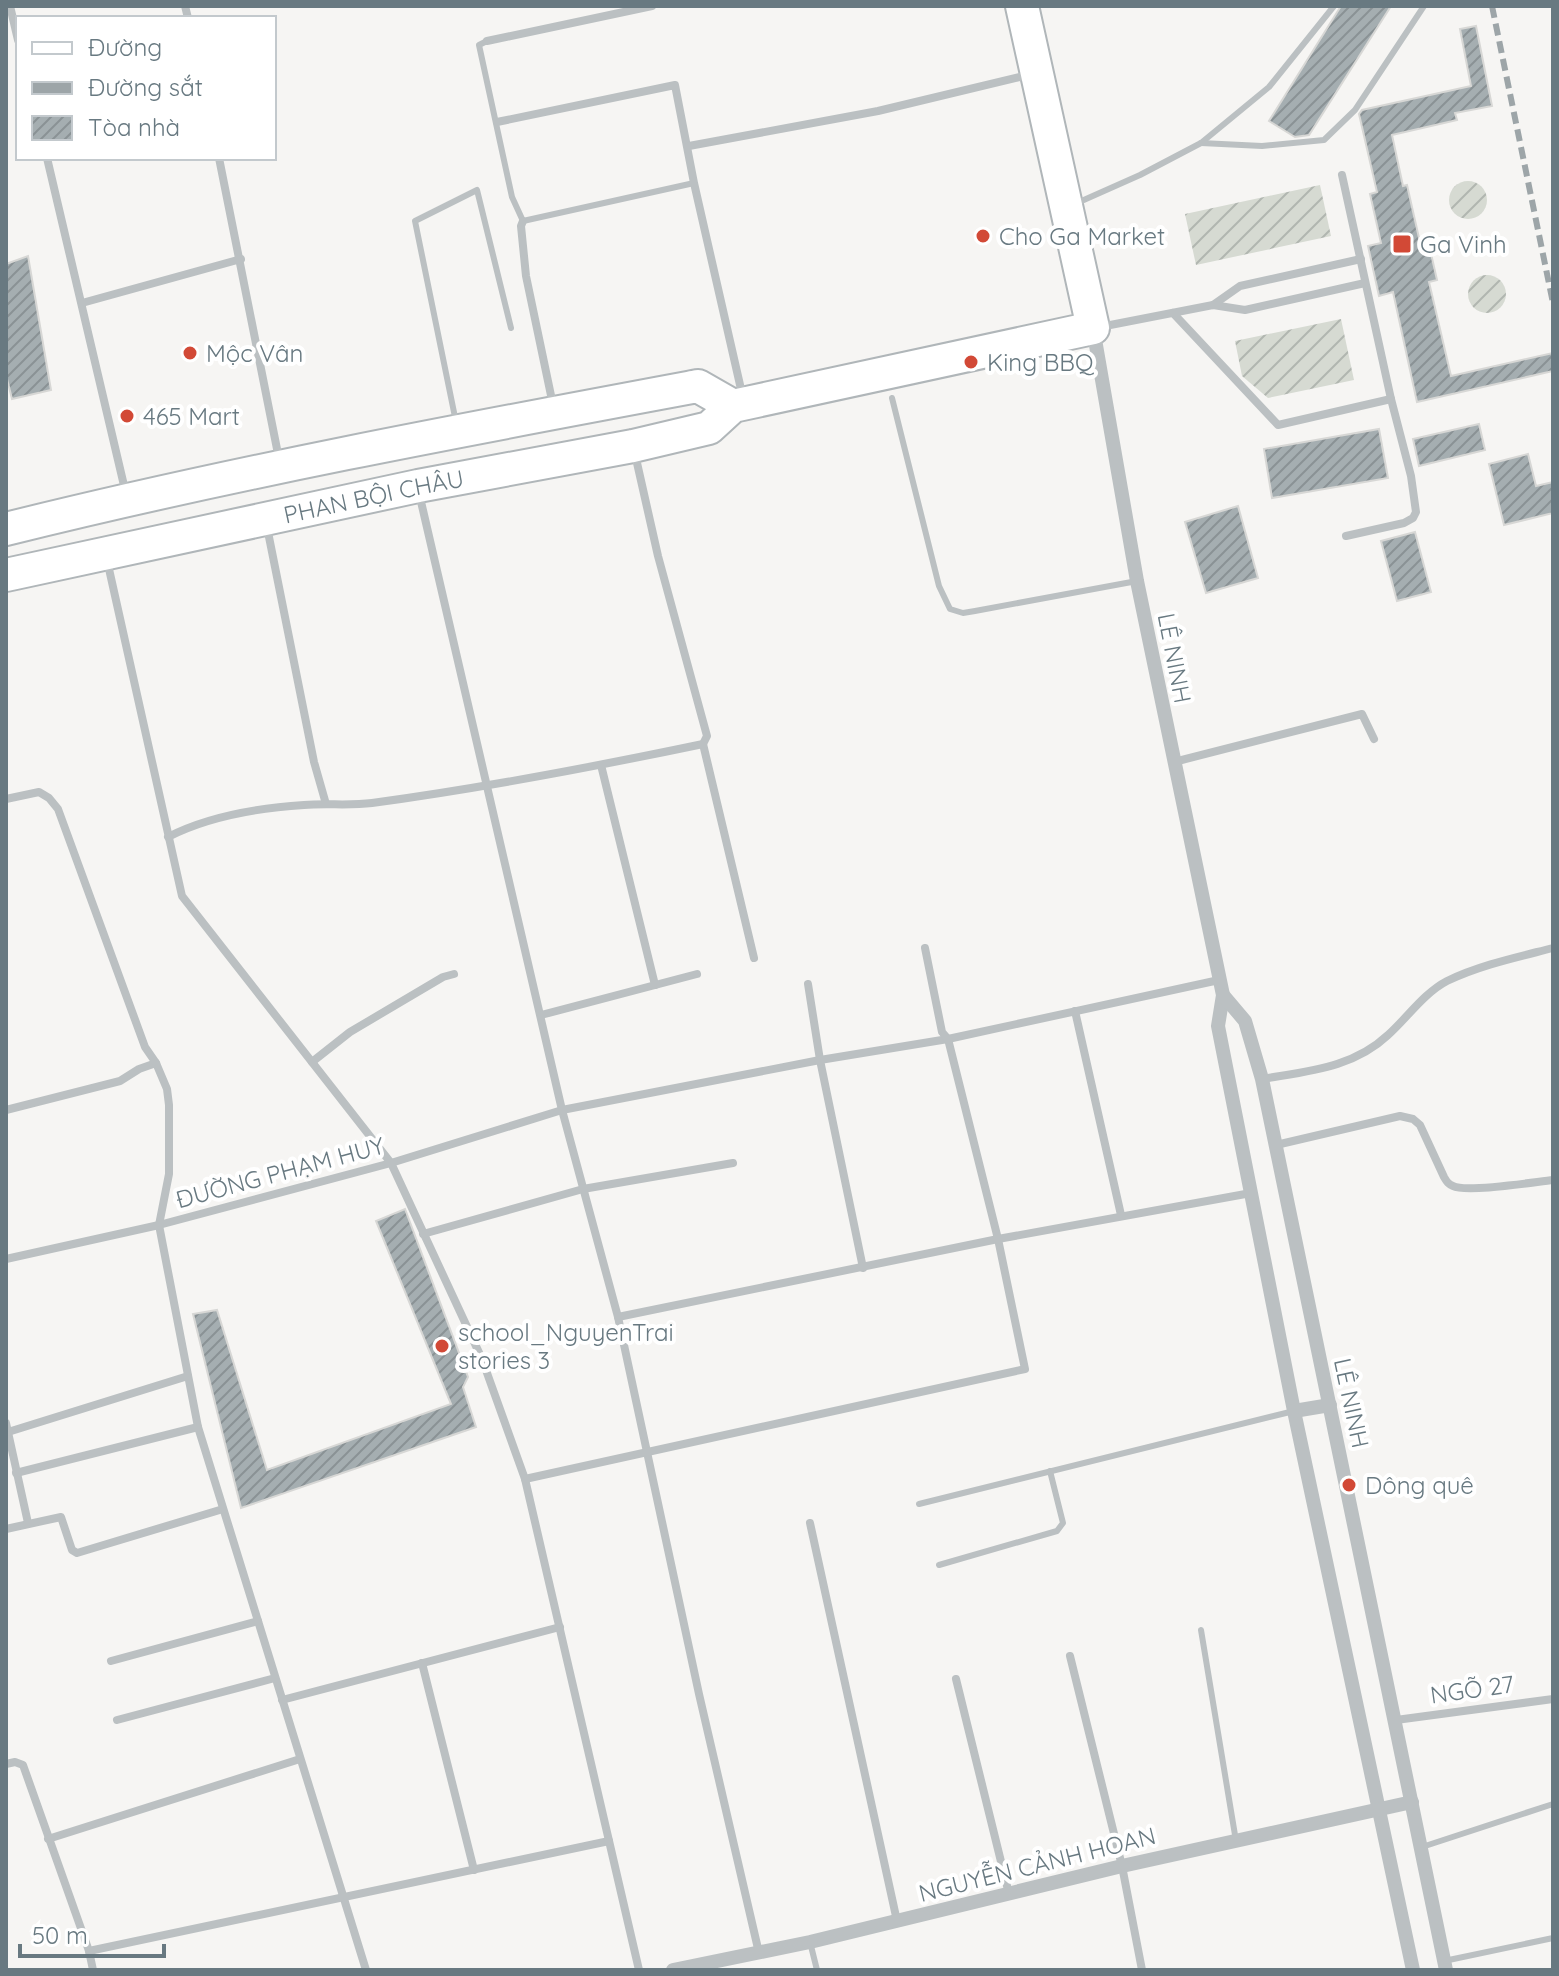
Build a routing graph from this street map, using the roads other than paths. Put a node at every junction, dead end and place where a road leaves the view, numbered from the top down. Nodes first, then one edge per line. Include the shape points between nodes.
1 (10, 6) edge
2 (652, 6) edge
3 (1022, 6) edge
4 (1334, 6) edge
5 (1424, 6) edge
6 (16, 32) edge
7 (487, 41) joint
8 (1038, 73) junction
9 (497, 122) junction
10 (1201, 143) junction
11 (689, 146) junction
12 (47, 160) edge
13 (219, 160) edge
14 (1342, 175) dead end
15 (694, 183) junction
16 (1067, 208) junction
17 (523, 221) junction
18 (241, 259) junction
19 (1361, 259) junction
20 (1365, 283) junction
21 (82, 303) junction
22 (1213, 305) junction
23 (1173, 313) junction
24 (511, 328) dead end
25 (1093, 328) junction
26 (892, 398) dead end
27 (1391, 399) junction
28 (739, 404) junction
29 (554, 413) junction
30 (458, 430) junction
31 (633, 446) junction
32 (281, 467) junction
33 (467, 476) junction
34 (418, 486) junction
35 (127, 499) junction
36 (266, 520) junction
37 (6, 529) edge
38 (1346, 536) dead end
39 (106, 554) junction
40 (6, 575) edge
41 (1137, 581) junction
42 (1374, 739) dead end
43 (703, 744) junction
44 (1173, 762) junction
45 (601, 765) junction
46 (488, 785) junction
47 (6, 799) edge
48 (326, 804) junction
49 (168, 837) junction
50 (925, 948) dead end
51 (1553, 948) edge
52 (754, 958) dead end
53 (454, 974) dead end
54 (697, 974) dead end
55 (1219, 980) junction
56 (808, 984) dead end
57 (655, 985) junction
58 (1223, 995) junction
59 (1075, 1011) junction
60 (541, 1015) junction
61 (948, 1039) junction
62 (820, 1060) junction
63 (312, 1062) junction
64 (156, 1063) junction
65 (1262, 1079) junction
66 (6, 1110) edge
67 (562, 1110) junction
68 (1276, 1145) junction
69 (391, 1163) junction
70 (733, 1163) dead end
71 (1553, 1180) edge
72 (583, 1189) junction
73 (1251, 1193) junction
74 (1121, 1215) junction
75 (159, 1225) junction
76 (423, 1234) junction
77 (998, 1239) junction
78 (6, 1259) edge
79 (863, 1268) junction
80 (618, 1317) junction
81 (188, 1376) junction
82 (1330, 1405) junction
83 (1294, 1411) junction
84 (7, 1427) edge
85 (198, 1427) junction
86 (646, 1451) junction
87 (1050, 1471) junction
88 (16, 1473) junction
89 (525, 1479) junction
90 (919, 1504) dead end
91 (223, 1509) junction
92 (28, 1523) junction
93 (810, 1523) dead end
94 (6, 1529) edge
95 (939, 1565) dead end
96 (258, 1621) junction
97 (560, 1627) junction
98 (1201, 1630) dead end
99 (1070, 1656) dead end
100 (111, 1661) dead end
101 (422, 1663) junction
102 (275, 1678) junction
103 (956, 1679) dead end
104 (1553, 1699) edge
105 (282, 1700) junction
106 (117, 1720) dead end
107 (1396, 1720) junction
108 (300, 1759) junction
109 (6, 1764) edge
110 (1412, 1802) junction
111 (1553, 1804) edge
112 (1380, 1811) junction
113 (48, 1839) junction
114 (609, 1841) junction
115 (1236, 1841) junction
116 (1422, 1847) junction
117 (1122, 1866) junction
118 (474, 1870) junction
119 (1009, 1894) junction
120 (344, 1897) junction
121 (897, 1921) junction
122 (1553, 1938) edge
123 (810, 1942) junction
124 (89, 1951) junction
125 (759, 1953) junction
126 (1445, 1966) edge
127 (93, 1970) edge
128 (366, 1970) edge
129 (639, 1970) edge
130 (673, 1970) edge
131 (817, 1970) edge
132 (1142, 1970) edge
133 (1413, 1970) edge

1 - 6 street
2 - 7 street
3 - 8 main road
4 - 10 lane via 1269,87
5 - 10 lane via 1355,110 1324,140 1262,146
7 - 9 lane via 479,45
8 - 11 street
8 - 16 main road
9 - 11 street via 675,85
9 - 17 lane via 512,197
10 - 16 lane
11 - 15 street
12 - 21 street
13 - 18 street
14 - 19 street
15 - 17 lane
15 - 28 street
16 - 25 main road
17 - 29 street via 526,276
18 - 21 street
18 - 32 street
19 - 20 street
19 - 22 street via 1240,286
20 - 22 street via 1245,310
20 - 27 street
21 - 35 street
22 - 23 street
23 - 25 street
23 - 27 street via 1278,425
24 - 30 lane via 477,190 415,221
25 - 28 main road, PHAN BỘI CHÂU
25 - 41 street, LÊ NINH
26 - 41 lane via 939,586 950,609 963,613
27 - 38 street via 1416,512 1404,523
28 - 29 main road, PHAN BỘI CHÂU via 698,386
28 - 31 main road, PHAN BỘI CHÂU via 709,428
29 - 30 main road, PHAN BỘI CHÂU
30 - 32 main road, PHAN BỘI CHÂU
30 - 33 main road
31 - 33 main road, PHAN BỘI CHÂU
31 - 43 street via 707,736
32 - 35 main road, PHAN BỘI CHÂU
33 - 34 main road, PHAN BỘI CHÂU
34 - 36 main road, PHAN BỘI CHÂU
34 - 46 street
35 - 37 main road, PHAN BỘI CHÂU
36 - 39 main road, PHAN BỘI CHÂU
36 - 48 street
39 - 40 main road, PHAN BỘI CHÂU
39 - 49 street
41 - 44 street, LÊ NINH
42 - 44 street via 1362,714
43 - 45 street
43 - 52 street
44 - 55 street, LÊ NINH
45 - 46 street
45 - 57 street
46 - 48 street via 366,804
46 - 60 street
47 - 64 street via 39,792 58,809 145,1047
48 - 49 street via 226,816
49 - 63 street via 182,896
50 - 61 street via 942,1032
51 - 65 street via 1446,982 1388,1036 1353,1060
53 - 63 street via 350,1032
54 - 57 street
55 - 58 street, LÊ NINH
55 - 59 street, ĐƯỜNG PHẠM HUY
56 - 62 street
57 - 60 street
58 - 65 street, LÊ NINH via 1245,1021
58 - 73 street, LÊ NINH via 1218,1026
59 - 61 street, ĐƯỜNG PHẠM HUY
59 - 74 street
60 - 67 street
61 - 62 street, ĐƯỜNG PHẠM HUY
61 - 77 street
62 - 67 street, ĐƯỜNG PHẠM HUY
62 - 79 street
63 - 69 street
64 - 66 street via 120,1081
64 - 75 street via 169,1105 169,1174
65 - 68 street, LÊ NINH
67 - 69 street, ĐƯỜNG PHẠM HUY
67 - 72 street
68 - 71 street via 1400,1116 1420,1125 1444,1177 1455,1187
68 - 82 street, LÊ NINH
69 - 75 street, ĐƯỜNG PHẠM HUY
69 - 76 street
70 - 72 street
72 - 76 street
72 - 80 street
73 - 74 street
73 - 83 street, LÊ NINH
74 - 77 street
75 - 78 street, ĐƯỜNG PHẠM HUY
75 - 81 street
76 - 89 street via 482,1359
77 - 79 street
77 - 86 street via 1025,1369
79 - 80 street
80 - 86 street
81 - 84 street
81 - 85 street
82 - 83 street
82 - 107 street, LÊ NINH
83 - 87 lane
83 - 112 street, LÊ NINH
84 - 88 street
85 - 88 street
85 - 91 street
86 - 89 street
86 - 125 street
87 - 90 lane
87 - 95 lane via 1063,1523 1057,1531
88 - 92 street
89 - 97 street
91 - 92 street via 77,1553 61,1517
91 - 96 street
92 - 94 street
93 - 121 street
96 - 100 street
96 - 102 street
97 - 101 street
97 - 114 street
98 - 115 lane
99 - 117 street
101 - 105 street
101 - 118 street
102 - 105 street
102 - 106 street
103 - 119 street
104 - 107 street, NGÕ 27
105 - 108 street
107 - 110 street, LÊ NINH
108 - 113 street
108 - 120 street
109 - 113 street via 23,1765
110 - 112 street, NGUYỄN CẢNH HOAN
110 - 116 street, LÊ NINH
111 - 116 lane
112 - 115 street, NGUYỄN CẢNH HOAN
112 - 133 street, LÊ NINH
113 - 124 street
114 - 118 street
114 - 129 street
115 - 117 street, NGUYỄN CẢNH HOAN
116 - 126 street, LÊ NINH
117 - 119 street, NGUYỄN CẢNH HOAN
117 - 132 street
118 - 120 street
119 - 121 street, NGUYỄN CẢNH HOAN
120 - 124 street
120 - 128 street
121 - 123 street, NGUYỄN CẢNH HOAN
122 - 126 lane
123 - 125 street, NGUYỄN CẢNH HOAN
123 - 131 lane
124 - 127 street
125 - 130 street, NGUYỄN CẢNH HOAN

